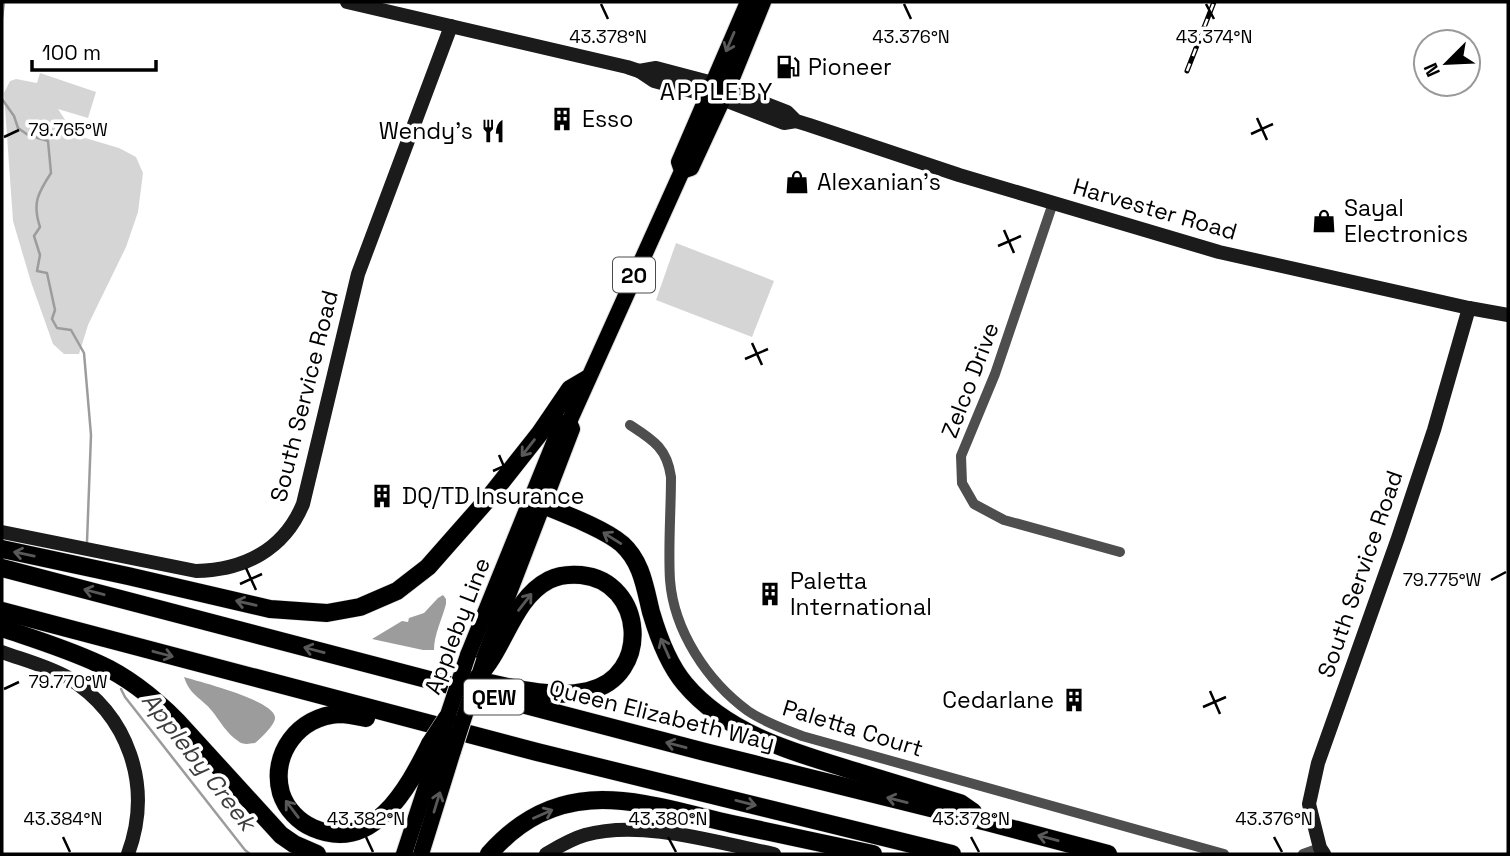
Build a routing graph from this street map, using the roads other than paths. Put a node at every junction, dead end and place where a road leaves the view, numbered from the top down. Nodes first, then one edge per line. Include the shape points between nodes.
1 (347, 2) edge
2 (748, 2) edge
3 (763, 2) edge
4 (451, 26) junction
5 (639, 71) junction
6 (685, 89) junction
7 (718, 91) junction
8 (701, 111) junction
9 (682, 171) junction
10 (1053, 203) junction
11 (1469, 308) junction
12 (1508, 315) edge
13 (587, 379) junction
14 (630, 425) dead end
15 (536, 503) junction
16 (2, 532) edge
17 (2, 549) edge
18 (1120, 552) dead end
19 (2, 568) edge
20 (2, 611) edge
21 (2, 628) edge
22 (2, 652) edge
23 (481, 658) junction
24 (362, 662) junction
25 (477, 677) joint
26 (447, 718) joint
27 (441, 747) junction
28 (537, 752) junction
29 (987, 822) junction
30 (1322, 851) edge
31 (128, 854) edge
32 (317, 854) edge
33 (404, 854) edge
34 (421, 854) edge
35 (489, 854) edge
36 (546, 854) edge
37 (774, 854) edge
38 (873, 854) edge
39 (953, 854) edge
40 (1108, 854) edge
41 (1224, 854) edge
42 (1303, 854) edge

1 - 4 street, Harvester Road
2 -> 7 main road, Appleby Line / 20
3 - 7 main road, Appleby Line / 20
4 - 5 street, Harvester Road
4 - 16 street, South Service Road via 358,274 303,504 284,536 269,550 244,562 215,571 196,571
5 - 6 street, Harvester Road via 654,81
5 - 7 street, Harvester Road via 656,68
6 - 7 street, Harvester Road
6 - 8 street
7 - 8 main road, Appleby Line / 20
7 - 9 main road, Appleby Line / 20 via 691,168
7 - 10 street, Harvester Road via 784,123 796,121
8 - 9 main road, Appleby Line / 20 via 679,162
9 - 13 main road, Appleby Line / 20
10 - 11 street, Harvester Road via 1219,252
10 - 18 street, Zelco Drive via 995,374 961,456 962,483 974,504 1004,520
11 - 12 street, Harvester Road
11 - 30 street, South Service Road via 1434,430 1318,763 1309,804
13 - 15 main road, Appleby Line / 20 via 569,422 572,429
13 -> 17 highway via 570,389 487,500 428,567 397,591 360,607 327,613 270,609
14 - 41 street, Paletta Court via 654,441 670,469 670,581 687,638 718,685 749,712 802,736
15 - 23 main road, Appleby Line / 20
29 -> 15 highway via 960,803 816,759 723,718 675,670 661,641 643,578 622,544
24 -> 19 highway, Queen Elizabeth Way / QEW
20 -> 28 highway, QEW
21 - 32 highway via 100,664 133,684 177,721 281,835
22 - 31 street via 69,678 112,718 123,735 138,794
23 -> 24 highway via 535,590 558,577 587,576 608,584 632,618 632,647 622,670 601,688 586,692 530,691 400,665
23 - 25 highway via 488,666
23 - 26 main road, Appleby Line / 20, bridge
29 -> 24 highway, Queen Elizabeth Way / QEW
25 - 27 main road, Appleby Line, bridge
26 - 27 highway, bridge
27 -> 28 highway via 394,805 349,834 309,826 292,812 281,793 283,753 293,736 307,724 338,714
27 - 33 main road, Appleby Line
34 -> 27 main road, Appleby Line
28 -> 39 highway, QEW
40 -> 29 highway, Queen Elizabeth Way / QEW
30 - 42 street
35 -> 38 highway via 529,820 561,806 599,799 663,806
36 - 37 street via 583,835 614,829 673,834

